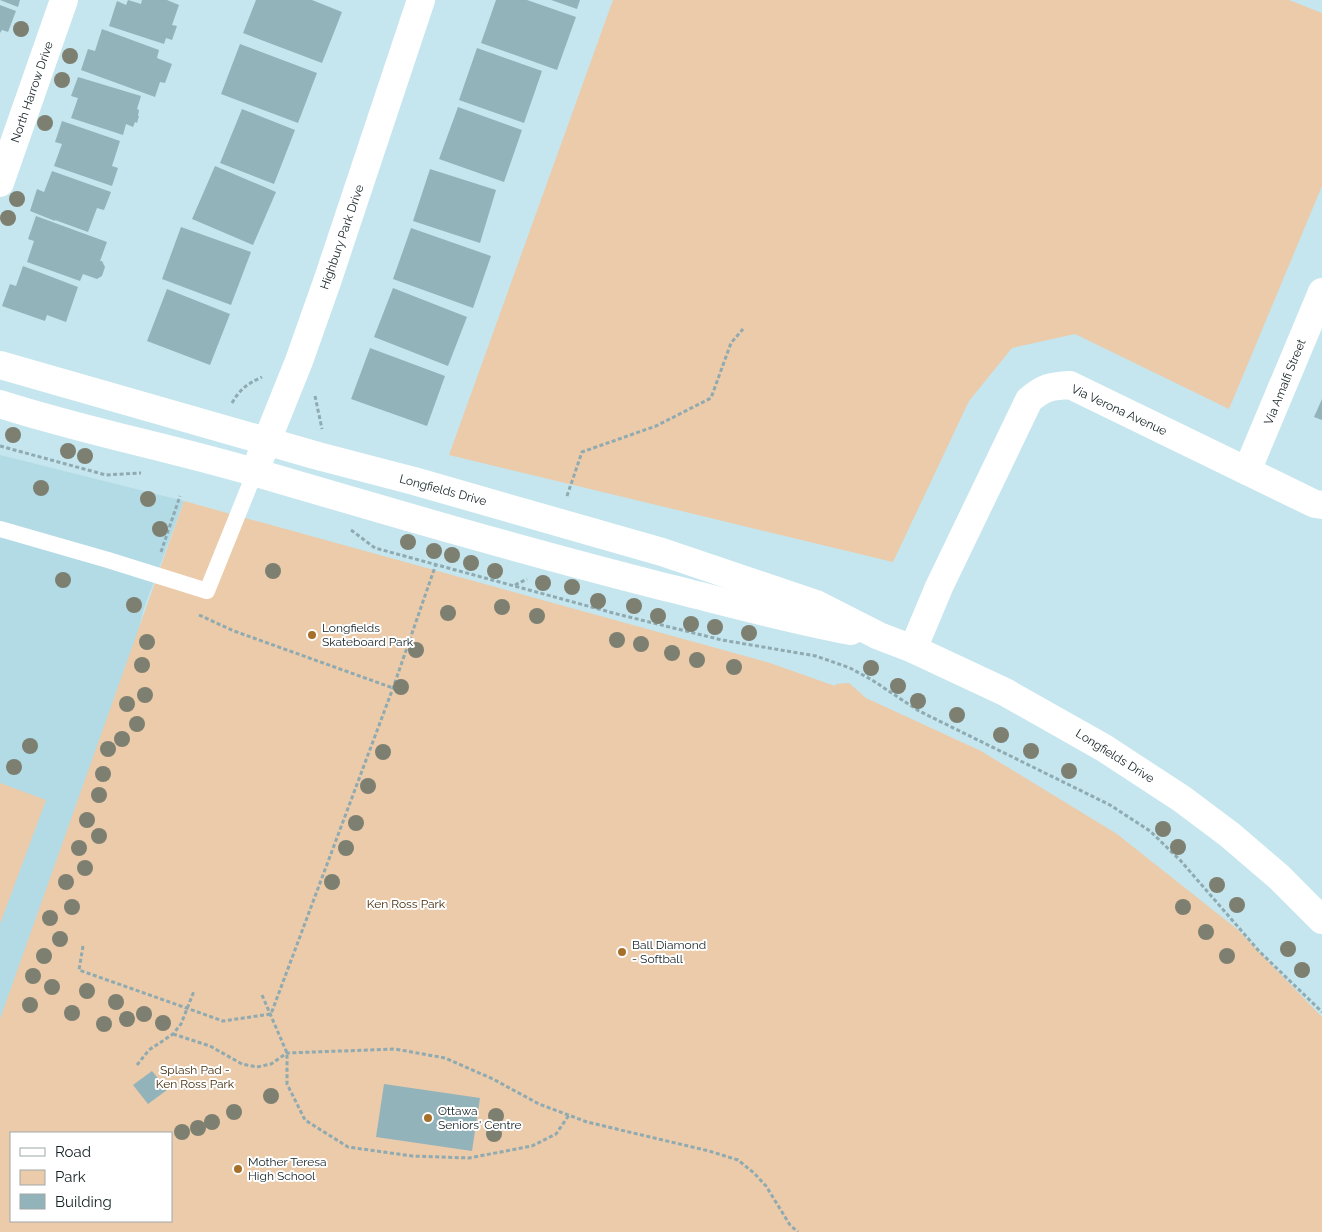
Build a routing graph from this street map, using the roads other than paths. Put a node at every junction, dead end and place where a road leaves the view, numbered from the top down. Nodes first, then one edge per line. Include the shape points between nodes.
1 (64, 0) edge
2 (421, 0) edge
3 (0, 183) edge
4 (1322, 292) edge
5 (0, 365) edge
6 (0, 404) edge
7 (267, 441) junction
8 (1247, 471) junction
9 (255, 472) junction
10 (1322, 505) edge
11 (0, 529) edge
12 (879, 636) junction
13 (913, 649) junction
14 (1322, 920) edge

1 - 3 street, North Harrow Drive
2 - 7 street, Highbury Park Drive via 328,279
4 - 8 street, Via Amalfi Street
5 - 7 street, Longfields Drive
6 - 9 street, Longfields Drive
7 - 9 street, Highbury Park Drive
7 - 12 street, Longfields Drive via 662,552 816,604
8 - 10 street, Via Verona Avenue
8 - 13 street, Via Verona Avenue via 1070,385 1040,390 1029,400 939,587
9 - 11 lane via 207,591
9 - 12 street, Longfields Drive via 561,560 804,622
12 - 13 street, Longfields Drive
13 - 14 street, Longfields Drive via 1005,692 1097,744 1182,799 1230,835

